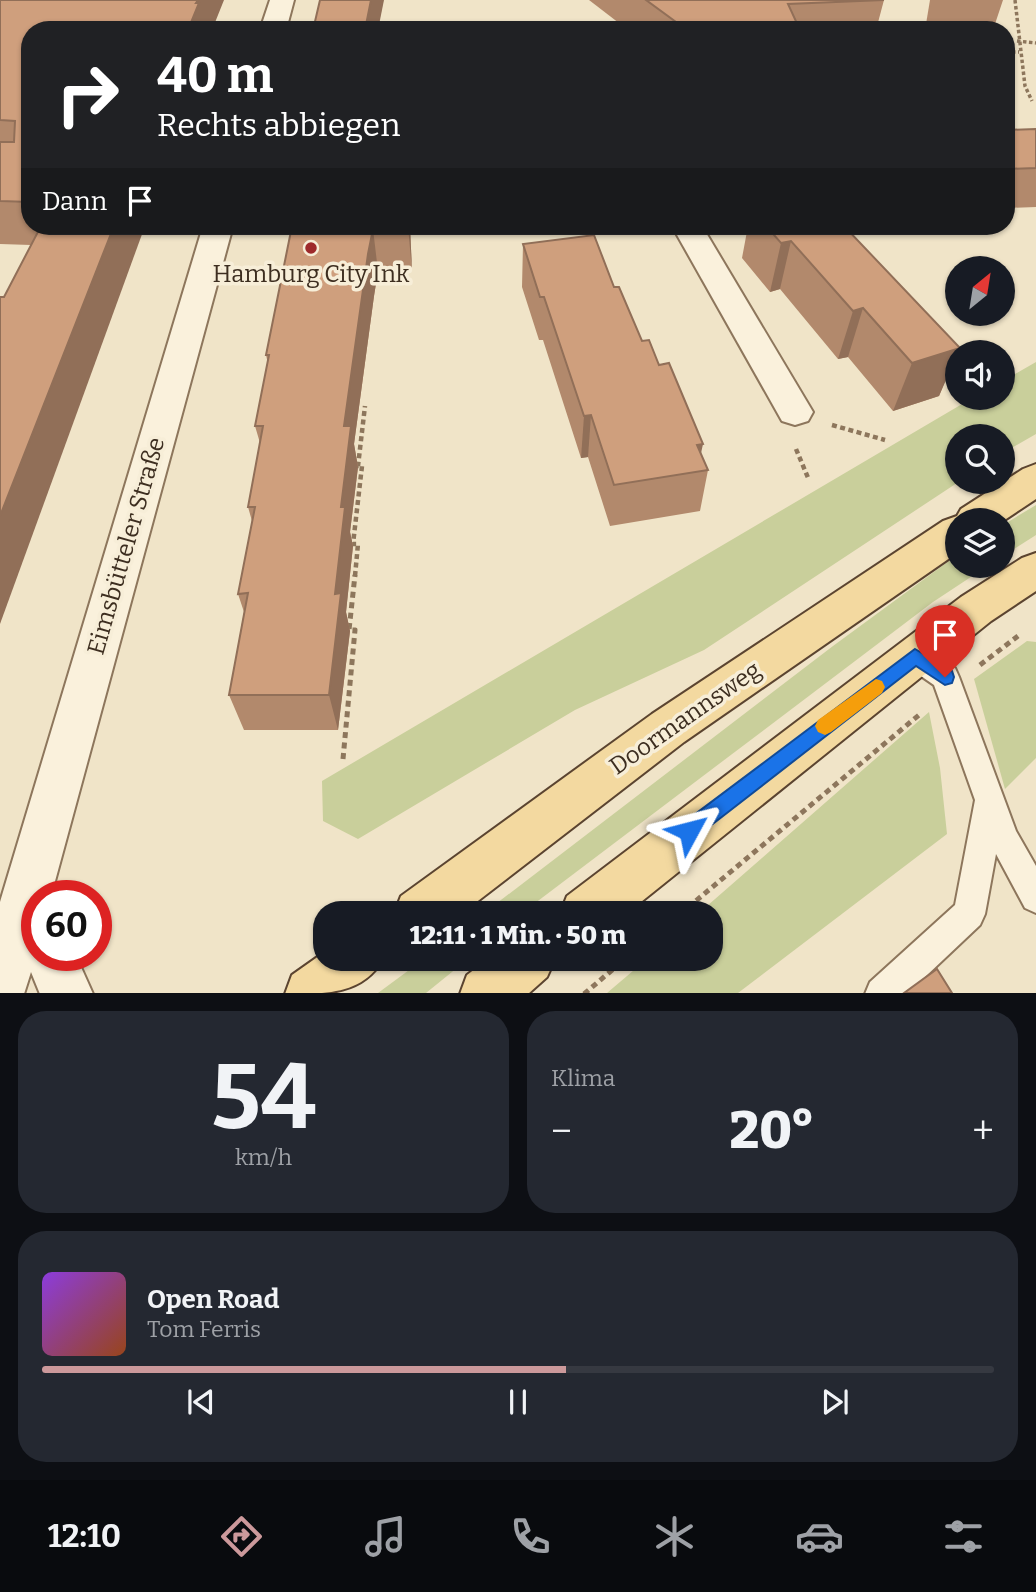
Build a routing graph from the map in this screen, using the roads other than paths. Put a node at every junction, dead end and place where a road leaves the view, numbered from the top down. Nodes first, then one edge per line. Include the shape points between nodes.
1 (282, 0) edge
2 (276, 21) edge
3 (216, 235) edge
4 (692, 235) edge
5 (795, 412) dead end
6 (1036, 479) edge
7 (993, 508) edge
8 (945, 539) edge
9 (1036, 570) edge
10 (915, 656) junction
11 (990, 799) junction
12 (37, 880) edge
13 (1036, 897) edge
14 (436, 901) edge
15 (602, 901) edge
16 (21, 928) edge
17 (57, 971) edge
18 (341, 971) edge
19 (514, 971) edge
20 (0, 989) edge
21 (67, 993) edge
22 (311, 993) edge
23 (486, 993) edge
24 (882, 993) edge

1 - 2 street
3 - 12 street, Eimsbütteler Straße
4 - 5 street
6 - 7 main road
8 - 14 main road, Doormannsweg via 668,728
9 - 10 main road
10 - 11 lane via 945,677
10 - 15 main road
11 - 13 lane via 1004,839
11 - 24 lane via 969,914
16 - 20 street, Eimsbütteler Straße
17 - 21 street
18 - 22 main road
19 - 23 main road

